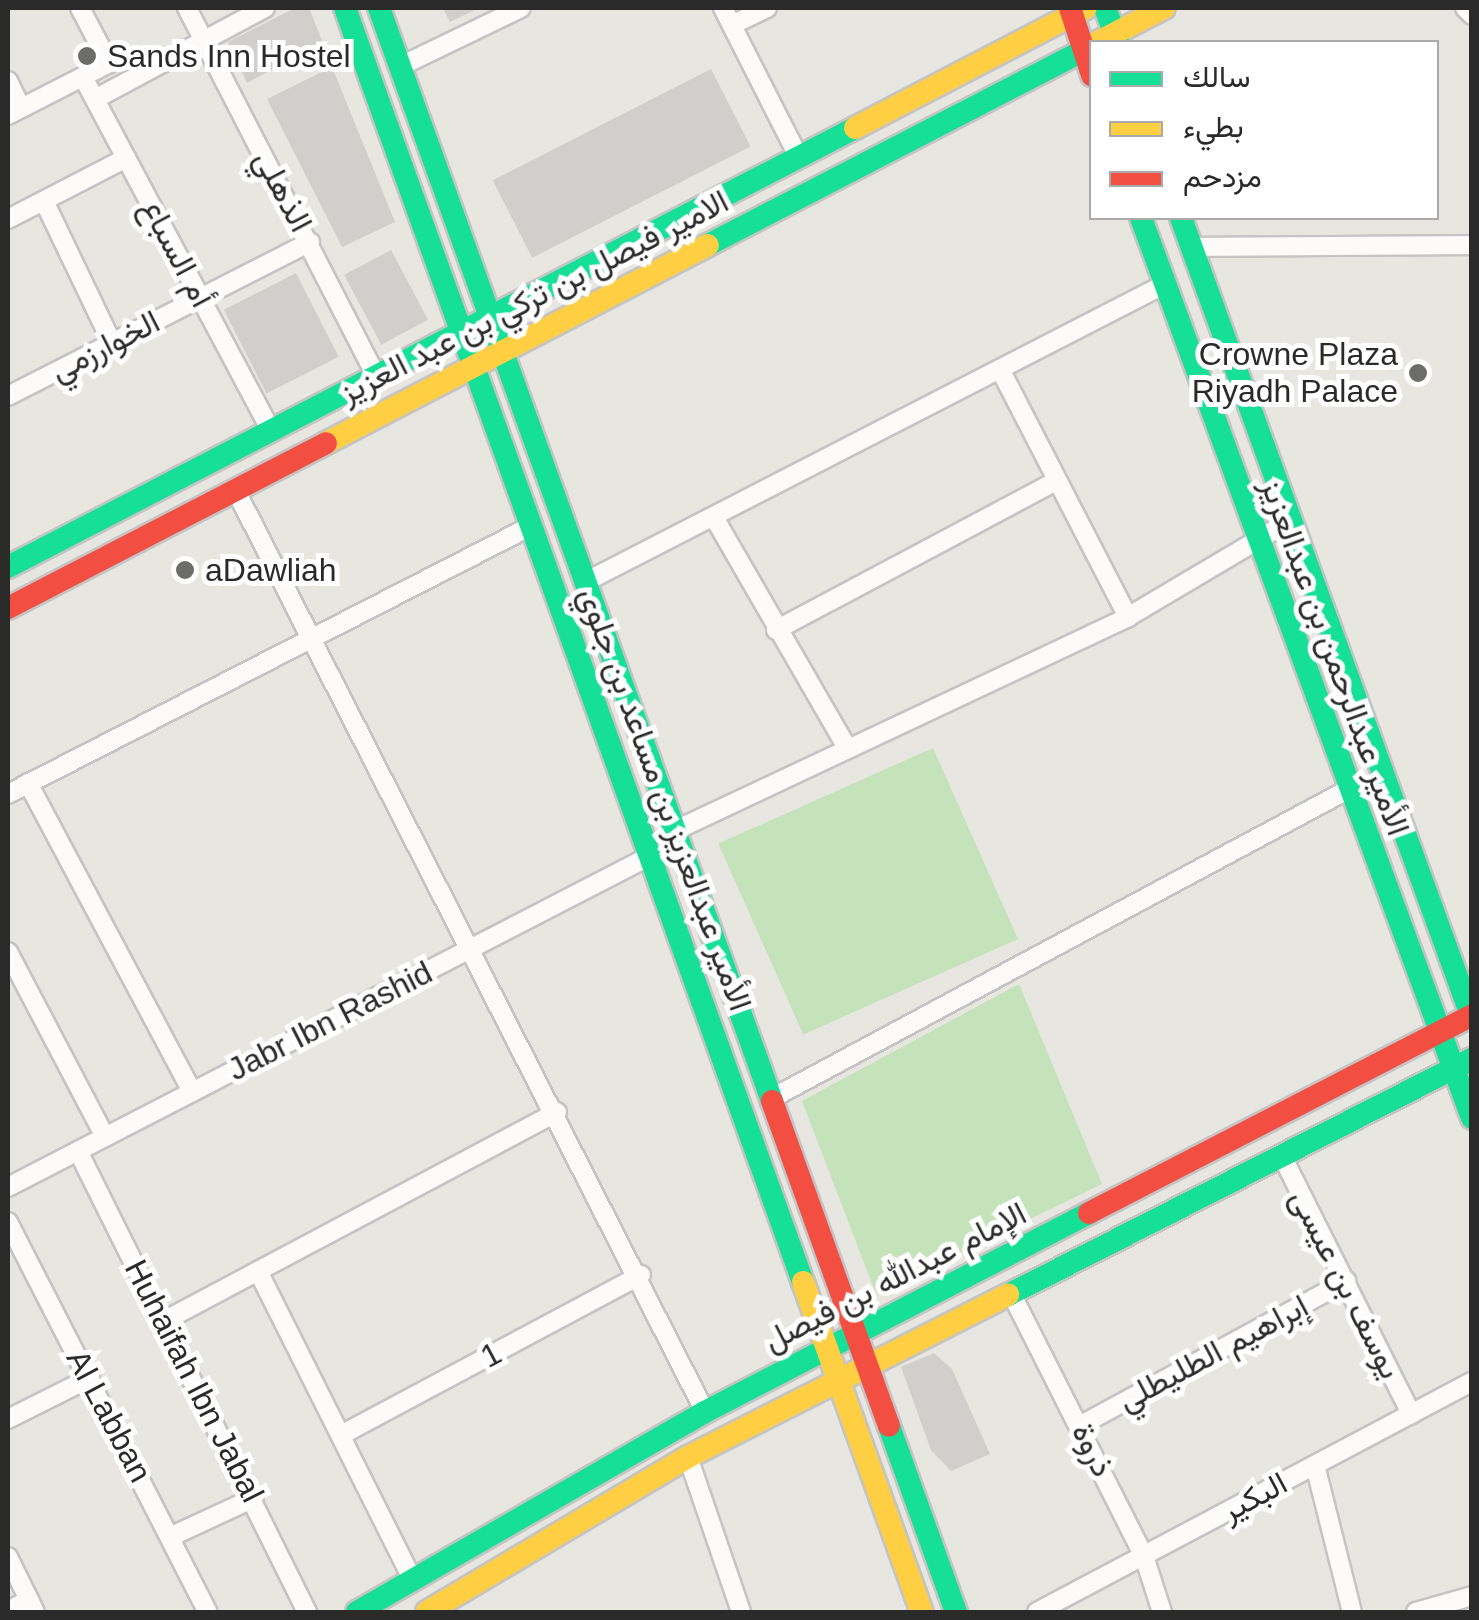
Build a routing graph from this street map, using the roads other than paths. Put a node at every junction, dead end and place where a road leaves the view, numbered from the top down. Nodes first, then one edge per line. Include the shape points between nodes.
1 (80, 8) edge
2 (187, 8) edge
3 (266, 8) edge
4 (345, 8) edge
5 (378, 8) edge
6 (521, 8) edge
7 (767, 8) edge
8 (1106, 8) edge
9 (1164, 8) edge
10 (1465, 8) edge
11 (1076, 10) edge
12 (1472, 15) edge
13 (728, 16) edge
14 (204, 40) junction
15 (1099, 40) edge
16 (1101, 40) edge
17 (1106, 40) edge
18 (1089, 49) edge
19 (400, 66) junction
20 (83, 76) junction
21 (8, 81) edge
22 (95, 99) junction
23 (14, 111) edge
24 (797, 154) junction
25 (126, 158) junction
26 (44, 201) junction
27 (8, 220) edge
28 (1142, 220) edge
29 (1183, 220) edge
30 (310, 242) junction
31 (1472, 245) edge
32 (1192, 246) junction
33 (1164, 284) junction
34 (201, 298) junction
35 (487, 313) junction
36 (463, 327) junction
37 (112, 343) junction
38 (502, 349) junction
39 (477, 362) junction
40 (1002, 373) junction
41 (376, 375) junction
42 (8, 396) edge
43 (271, 430) junction
44 (1056, 482) junction
45 (235, 489) junction
46 (715, 519) junction
47 (1288, 522) junction
48 (533, 525) junction
49 (1256, 542) junction
50 (8, 566) edge
51 (591, 580) junction
52 (8, 608) edge
53 (1128, 618) junction
54 (776, 630) junction
55 (311, 636) junction
56 (846, 748) junction
57 (28, 783) junction
58 (1349, 790) junction
59 (8, 794) edge
60 (676, 830) junction
61 (652, 855) junction
62 (472, 948) junction
63 (8, 952) edge
64 (1471, 1016) edge
65 (1439, 1032) junction
66 (1463, 1064) edge
67 (192, 1092) junction
68 (776, 1096) junction
69 (557, 1112) junction
70 (1472, 1118) edge
71 (105, 1137) junction
72 (78, 1151) junction
73 (1281, 1154) junction
74 (1182, 1166) junction
75 (8, 1187) edge
76 (1201, 1195) junction
77 (1107, 1204) junction
78 (8, 1222) edge
79 (1127, 1233) junction
80 (258, 1271) junction
81 (641, 1274) junction
82 (1346, 1281) junction
83 (1011, 1292) junction
84 (164, 1320) junction
85 (858, 1334) junction
86 (823, 1349) junction
87 (871, 1364) junction
88 (90, 1378) junction
89 (840, 1378) junction
90 (1472, 1382) edge
91 (704, 1412) junction
92 (1411, 1414) junction
93 (8, 1419) edge
94 (1080, 1424) junction
95 (340, 1435) junction
96 (688, 1457) junction
97 (1316, 1465) junction
98 (254, 1498) junction
99 (172, 1536) junction
100 (1144, 1556) junction
101 (8, 1557) edge
102 (410, 1575) junction
103 (1470, 1600) edge
104 (32, 1606) edge
105 (8, 1611) edge
106 (208, 1612) edge
107 (307, 1612) edge
108 (357, 1612) edge
109 (427, 1612) edge
110 (741, 1612) edge
111 (922, 1612) edge
112 (956, 1612) edge
113 (1038, 1612) edge
114 (1162, 1612) edge
115 (1352, 1612) edge
116 (1416, 1612) edge

1 - 20 street via 109,63
2 - 14 street, الذهلي
3 - 14 street
4 - 36 main road, الأمير عبدالعزيز بن مساعد بن جلوي
5 - 19 main road, الأمير عبدالعزيز بن مساعد بن جلوي
6 - 19 street
7 - 13 street
8 - 16 main road
9 - 17 main road, الامير فيصل بن تركي بن عبد العزيز
10 - 12 street
11 - 15 main road
11 - 24 main road, الامير فيصل بن تركي بن عبد العزيز
13 - 24 street
14 - 22 street
14 - 30 street, الذهلي
18 - 38 main road, الامير فيصل بن تركي بن عبد العزيز
19 - 35 main road, الأمير عبدالعزيز بن مساعد بن جلوي
20 - 22 street, أم السباع
20 - 23 street
21 - 23 street
22 - 25 street, أم السباع
24 - 35 main road, الامير فيصل بن تركي بن عبد العزيز
25 - 26 street
25 - 34 street, أم السباع
26 - 27 street
26 - 37 street
28 - 33 main road, الأمير عبدالرحمن بن عبدالعزيز
29 - 32 main road, الأمير عبدالرحمن بن عبدالعزيز
30 - 34 street, الخوارزمي
30 - 41 street, الذهلي
31 - 32 street
32 - 47 main road, الأمير عبدالرحمن بن عبدالعزيز
33 - 40 street
33 - 49 main road, الأمير عبدالرحمن بن عبدالعزيز
34 - 37 street, الخوارزمي
34 - 43 street, أم السباع
35 - 36 main road, الامير فيصل بن تركي بن عبد العزيز
35 - 38 main road, الأمير عبدالعزيز بن مساعد بن جلوي
36 - 39 main road, الأمير عبدالعزيز بن مساعد بن جلوي
36 - 41 main road, الامير فيصل بن تركي بن عبد العزيز
37 - 42 street, الخوارزمي
38 - 39 main road, الامير فيصل بن تركي بن عبد العزيز
38 - 51 main road, الأمير عبدالعزيز بن مساعد بن جلوي
39 - 45 main road, الامير فيصل بن تركي بن عبد العزيز
39 - 48 main road, الأمير عبدالعزيز بن مساعد بن جلوي
40 - 44 street
40 - 46 street
41 - 43 main road, الامير فيصل بن تركي بن عبد العزيز
43 - 50 main road, الامير فيصل بن تركي بن عبد العزيز
44 - 53 street
44 - 54 street
45 - 52 main road, الامير فيصل بن تركي بن عبد العزيز
45 - 55 street
46 - 51 street
46 - 54 street
47 - 49 street
47 - 64 main road, الأمير عبدالرحمن بن عبدالعزيز
48 - 55 street
48 - 61 main road, الأمير عبدالعزيز بن مساعد بن جلوي
49 - 53 street
49 - 58 main road, الأمير عبدالرحمن بن عبدالعزيز
51 - 60 main road, الأمير عبدالعزيز بن مساعد بن جلوي
53 - 56 street
54 - 56 street
55 - 57 street
55 - 62 street
56 - 60 street
57 - 59 street
57 - 67 street
58 - 65 main road, الأمير عبدالرحمن بن عبدالعزيز
58 - 68 street
60 - 68 main road, الأمير عبدالعزيز بن مساعد بن جلوي
61 - 62 street, Jabr Ibn Rashid
61 - 86 main road, الأمير عبدالعزيز بن مساعد بن جلوي
62 - 67 street, Jabr Ibn Rashid
62 - 69 street
63 - 71 street
64 - 65 main road, الإمام عبدالله بن فيصل
65 - 66 main road, الأمير عبدالرحمن بن عبدالعزيز
65 - 74 main road, الإمام عبدالله بن فيصل
66 - 70 main road, الأمير عبدالرحمن بن عبدالعزيز
66 - 73 main road, الإمام عبدالله بن فيصل
67 - 71 street, Jabr Ibn Rashid
68 - 85 main road, الأمير عبدالعزيز بن مساعد بن جلوي
69 - 80 street
69 - 81 street
71 - 72 street, Jabr Ibn Rashid
72 - 75 street, Jabr Ibn Rashid
72 - 84 street, Huhaifah Ibn Jabal
73 - 76 main road, الإمام عبدالله بن فيصل
73 - 82 street, يوسف بن عيسى
74 - 76 main road via 1173,1192
74 - 77 main road, الإمام عبدالله بن فيصل
76 - 79 main road, الإمام عبدالله بن فيصل
77 - 79 main road via 1134,1210
77 - 85 main road, الإمام عبدالله بن فيصل
78 - 88 street, Al Labban
79 - 83 main road, الإمام عبدالله بن فيصل
80 - 84 street
80 - 95 street
81 - 91 street
81 - 95 street, 1
82 - 92 street, يوسف بن عيسى
82 - 94 street, إبراهيم الطليطلي
83 - 87 main road, الإمام عبدالله بن فيصل
83 - 94 street, ذروة
84 - 98 street, Huhaifah Ibn Jabal
85 - 86 main road, الإمام عبدالله بن فيصل
85 - 87 main road, الأمير عبدالعزيز بن مساعد بن جلوي
86 - 89 main road, الأمير عبدالعزيز بن مساعد بن جلوي
86 - 91 main road, الإمام عبدالله بن فيصل
87 - 89 main road, الإمام عبدالله بن فيصل
87 - 112 main road, الأمير عبدالعزيز بن مساعد بن جلوي
88 - 93 street
88 - 99 street, Al Labban
89 - 96 main road, الإمام عبدالله بن فيصل
89 - 111 main road, الأمير عبدالعزيز بن مساعد بن جلوي
90 - 92 street, البكير
91 - 102 main road, الإمام عبدالله بن فيصل
92 - 97 street, البكير
94 - 100 street, ذروة
95 - 102 street
96 - 109 main road, الإمام عبدالله بن فيصل
96 - 110 street
97 - 100 street, البكير
97 - 115 street
98 - 99 street
98 - 107 street, Huhaifah Ibn Jabal
99 - 106 street, Al Labban
100 - 113 street, البكير
100 - 114 street, ذروة
101 - 104 street
102 - 108 main road, الإمام عبدالله بن فيصل
103 - 116 street
104 - 105 street

